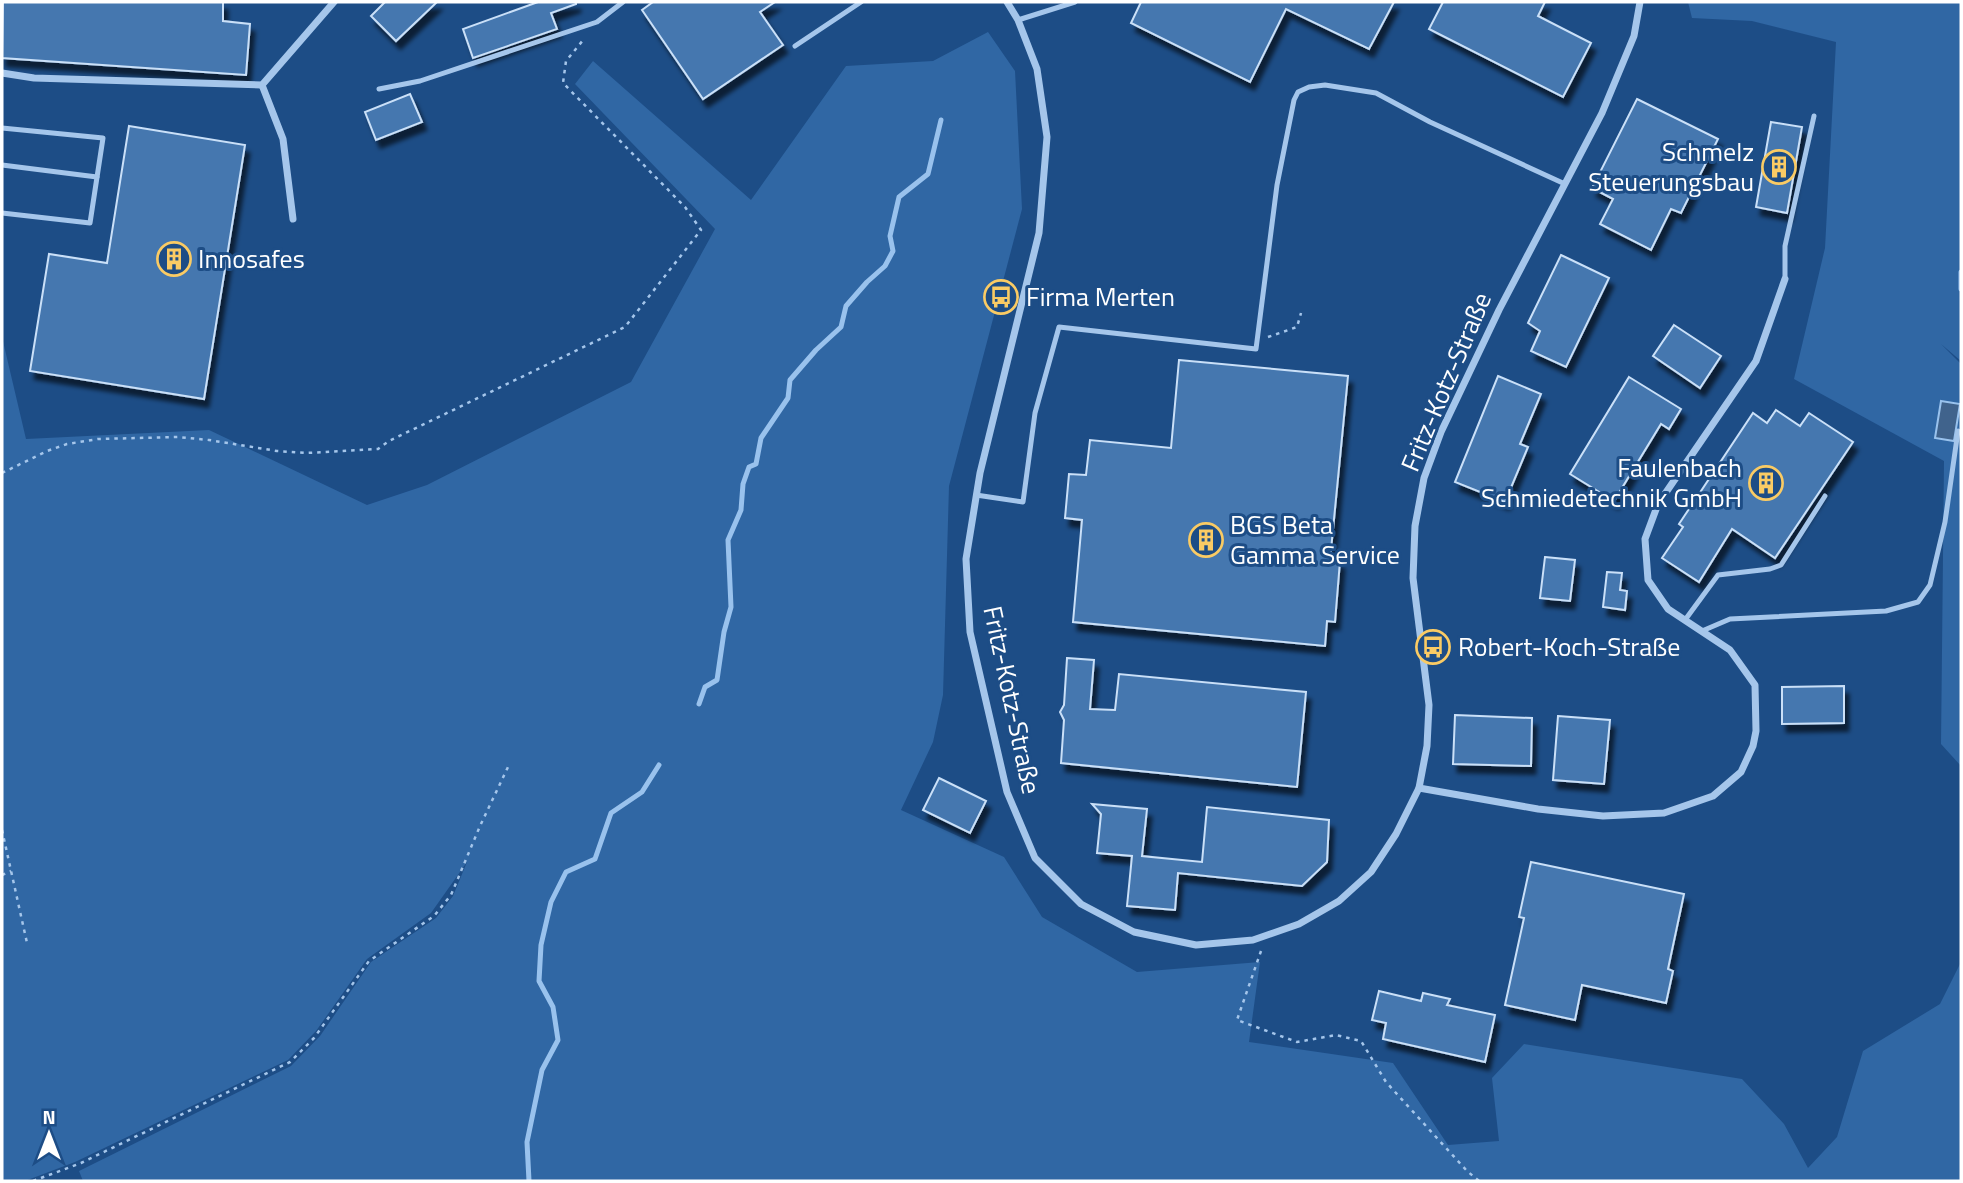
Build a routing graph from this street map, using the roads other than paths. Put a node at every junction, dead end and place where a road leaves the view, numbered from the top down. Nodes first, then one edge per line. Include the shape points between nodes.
1 (334, 2) edge
2 (622, 2) edge
3 (861, 2) edge
4 (1007, 2) edge
5 (1075, 2) edge
6 (1640, 2) edge
7 (1018, 20) junction
8 (795, 46) dead end
9 (2, 73) edge
10 (262, 85) junction
11 (379, 89) dead end
12 (1814, 116) dead end
13 (2, 128) edge
14 (2, 165) edge
15 (97, 177) junction
16 (1565, 184) junction
17 (2, 214) edge
18 (293, 219) dead end
19 (1785, 279) joint
20 (1958, 431) dead end
21 (976, 495) junction
22 (1825, 496) dead end
23 (1685, 620) junction
24 (1702, 631) junction
25 (1419, 788) junction

1 - 10 street
2 - 11 lane via 597,22 420,81
3 - 8 lane
4 - 7 street, Fritz-Kotz-Straße
5 - 7 lane
6 - 16 street, Fritz-Kotz-Straße via 1629,49
7 - 21 street, Fritz-Kotz-Straße via 1037,69 1047,137 1040,233
9 - 10 street via 34,78
10 - 18 street via 283,139
12 - 19 lane via 1785,246
13 - 15 lane via 103,138
14 - 15 lane
15 - 17 lane via 90,223
16 - 21 lane via 1376,93 1325,85 1298,92 1277,185 1256,349 1059,327 1035,414 1023,502
16 - 25 street, Fritz-Kotz-Straße via 1499,310 1424,478 1415,526 1413,578 1429,705
19 - 23 street via 1756,361 1658,503 1645,539 1648,580 1668,608
20 - 24 lane via 1930,585 1917,602 1886,611 1730,619
21 - 25 street, Fritz-Kotz-Straße via 966,558 970,632 1007,792 1035,858 1081,904 1134,932 1196,945 1253,940 1299,924 1339,901 1371,872
22 - 23 lane via 1781,565 1718,575
23 - 24 street
24 - 25 street via 1730,650 1755,685 1753,746 1741,772 1713,796 1664,813 1603,816

